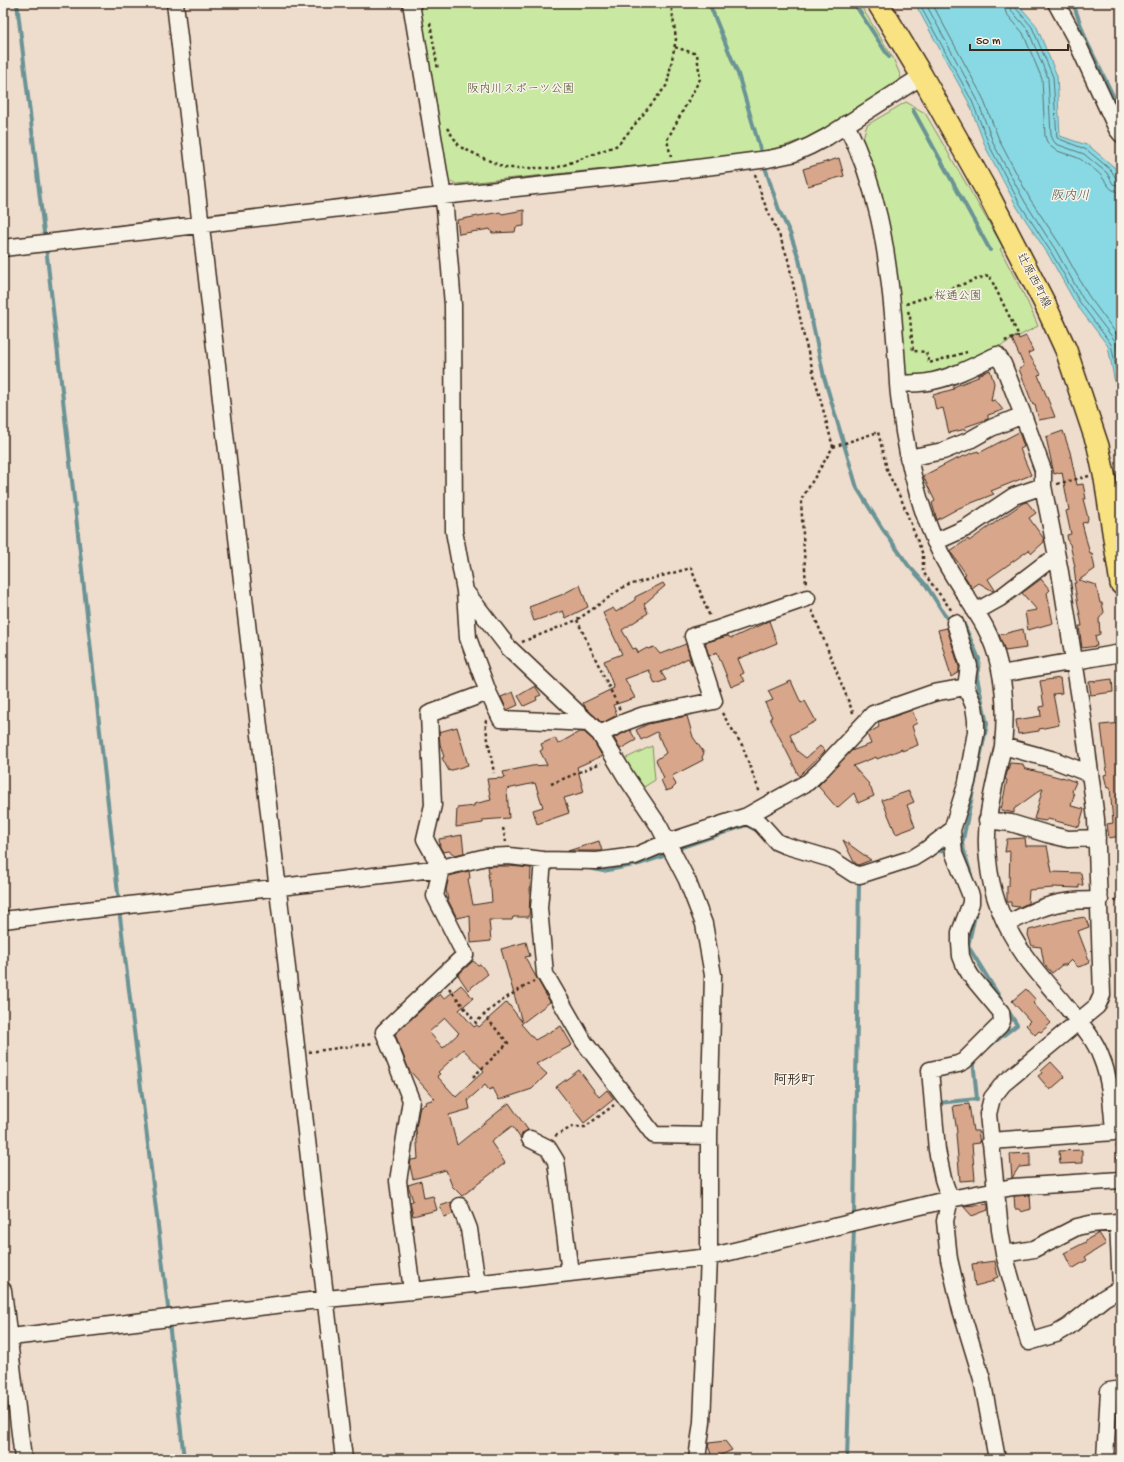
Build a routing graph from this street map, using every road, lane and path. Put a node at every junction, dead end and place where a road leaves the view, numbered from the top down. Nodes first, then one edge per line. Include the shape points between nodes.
1 (175, 3) edge
2 (411, 3) edge
3 (671, 3) edge
4 (878, 3) edge
5 (1056, 3) edge
6 (430, 18) dead end
7 (674, 47) junction
8 (438, 72) dead end
9 (922, 76) junction
10 (846, 124) junction
11 (446, 126) dead end
12 (1121, 134) edge
13 (758, 161) junction
14 (674, 171) junction
15 (442, 196) junction
16 (200, 224) junction
17 (3, 248) edge
18 (906, 304) junction
19 (971, 351) dead end
20 (910, 352) dead end
21 (997, 354) junction
22 (898, 384) junction
23 (1023, 415) junction
24 (834, 447) junction
25 (908, 458) junction
26 (1091, 475) dead end
27 (1044, 486) junction
28 (935, 542) junction
29 (1056, 558) junction
30 (1121, 584) edge
31 (465, 591) junction
32 (807, 598) junction
33 (976, 612) junction
34 (955, 618) joint
35 (577, 620) junction
36 (715, 630) junction
37 (509, 648) junction
38 (1121, 653) edge
39 (1073, 661) junction
40 (1001, 674) junction
41 (966, 687) junction
42 (488, 692) junction
43 (714, 701) junction
44 (501, 719) junction
45 (625, 722) junction
46 (859, 728) junction
47 (594, 729) junction
48 (1003, 746) junction
49 (615, 759) junction
50 (494, 773) dead end
51 (1090, 774) junction
52 (551, 784) dead end
53 (765, 806) junction
54 (747, 816) junction
55 (987, 820) junction
56 (1097, 838) junction
57 (953, 841) junction
58 (668, 842) junction
59 (543, 860) junction
60 (441, 868) junction
61 (278, 888) junction
62 (1100, 900) junction
63 (3, 920) edge
64 (1006, 924) junction
65 (545, 974) junction
66 (441, 978) junction
67 (484, 1015) junction
68 (1078, 1022) junction
69 (388, 1041) junction
70 (297, 1053) junction
71 (473, 1077) dead end
72 (625, 1096) junction
73 (1114, 1132) junction
74 (709, 1136) junction
75 (535, 1141) joint
76 (990, 1141) junction
77 (1120, 1175) edge
78 (996, 1190) junction
79 (950, 1199) junction
80 (460, 1206) dead end
81 (1004, 1254) junction
82 (709, 1257) junction
83 (570, 1273) junction
84 (477, 1284) junction
85 (1121, 1288) edge
86 (3, 1290) edge
87 (412, 1291) junction
88 (1121, 1293) edge
89 (326, 1299) junction
90 (6, 1337) edge
91 (1121, 1389) edge
92 (23, 1459) edge
93 (344, 1459) edge
94 (697, 1459) edge
95 (997, 1459) edge
96 (1106, 1459) edge

1 - 16 street
2 - 15 street
3 - 7 path via 676,39
4 - 9 main road, 辻原西町線
5 - 12 street
6 - 8 path
7 - 11 path via 667,85 618,145 556,168 505,168 460,146
7 - 14 path via 696,54 700,79 667,140
9 - 10 street
9 - 30 main road, 辻原西町線 via 986,190 1066,350 1098,446
10 - 13 street via 792,154
10 - 22 street via 870,181 881,221 890,278
13 - 14 street
13 - 24 path via 763,200 788,259 804,337
14 - 15 street
15 - 16 street
15 - 31 street via 453,305 454,531
16 - 17 street
16 - 61 street
18 - 19 path via 910,317 913,351 926,352 929,363
18 - 20 path
18 - 21 path via 989,275 1019,336 992,345
21 - 22 street via 958,374 931,382
21 - 23 street
22 - 25 street
23 - 25 street via 943,451
23 - 27 street via 1043,470
24 - 32 path via 801,500
24 - 34 path via 878,432 888,473 923,555 923,572
25 - 28 street
26 - 27 path
27 - 28 street via 1014,496 966,528
27 - 29 street
28 - 33 street
29 - 33 street
29 - 39 street
31 - 37 street
31 - 42 street via 468,638
32 - 36 street
32 - 46 path
33 - 40 street via 991,641
34 - 41 street via 969,666
35 - 36 path via 625,586 691,568
35 - 37 path
35 - 45 path
36 - 43 street via 693,636
37 - 47 street
38 - 39 street
39 - 40 street
39 - 51 street
40 - 48 street via 1005,718
41 - 46 street via 933,693 873,714
41 - 57 street via 974,706 976,732 968,782
42 - 44 street
42 - 60 street via 429,714 433,805 425,839
43 - 45 street
43 - 53 path via 742,745
44 - 47 street
44 - 50 path via 488,719 485,723
45 - 47 street
46 - 53 street via 808,782
47 - 49 street
48 - 51 street via 1054,760
48 - 55 street
49 - 52 path
49 - 58 street
51 - 56 street
53 - 54 street
54 - 57 street via 760,823 777,842 831,859 854,874 860,875
54 - 58 street
55 - 56 street via 1011,823 1068,839
55 - 64 street via 988,862 993,888
56 - 62 street
57 - 79 street via 971,896 971,903 960,932 962,956 971,976 1002,1012 1002,1021 964,1062 930,1070 938,1150 943,1179
58 - 59 street via 635,856 597,861
58 - 74 street via 687,880 704,924 713,975
59 - 60 street via 509,856 486,857
59 - 65 street via 539,908
60 - 61 street
60 - 66 street via 435,896 465,955
61 - 63 street
61 - 70 street
62 - 64 street via 1053,904
62 - 68 street via 1102,995 1097,1006
64 - 68 street via 1025,956
65 - 67 path
65 - 72 street via 584,1042
66 - 67 path via 476,1023
66 - 69 street via 384,1032
67 - 71 path via 508,1043
68 - 73 street via 1089,1034 1101,1056 1107,1075
68 - 76 street via 1004,1084 992,1098 988,1114
69 - 70 path
69 - 87 street via 411,1100 398,1181
70 - 89 street
72 - 74 street via 654,1135
72 - 75 path via 585,1128 572,1127
73 - 76 street
73 - 77 path
74 - 82 street
75 - 83 street via 548,1148 556,1161
76 - 78 street
77 - 78 street
78 - 79 street
78 - 81 street
79 - 82 street
79 - 95 street via 945,1221 949,1259 982,1379
80 - 84 street via 469,1229
81 - 85 street via 1034,1249 1077,1227 1118,1222
81 - 85 street via 1028,1342 1056,1334
82 - 83 street
82 - 94 street via 702,1422
83 - 84 street
84 - 87 street
85 - 88 street
86 - 90 street
87 - 89 street
89 - 90 street
89 - 93 street
90 - 92 street
91 - 96 street via 1109,1391

